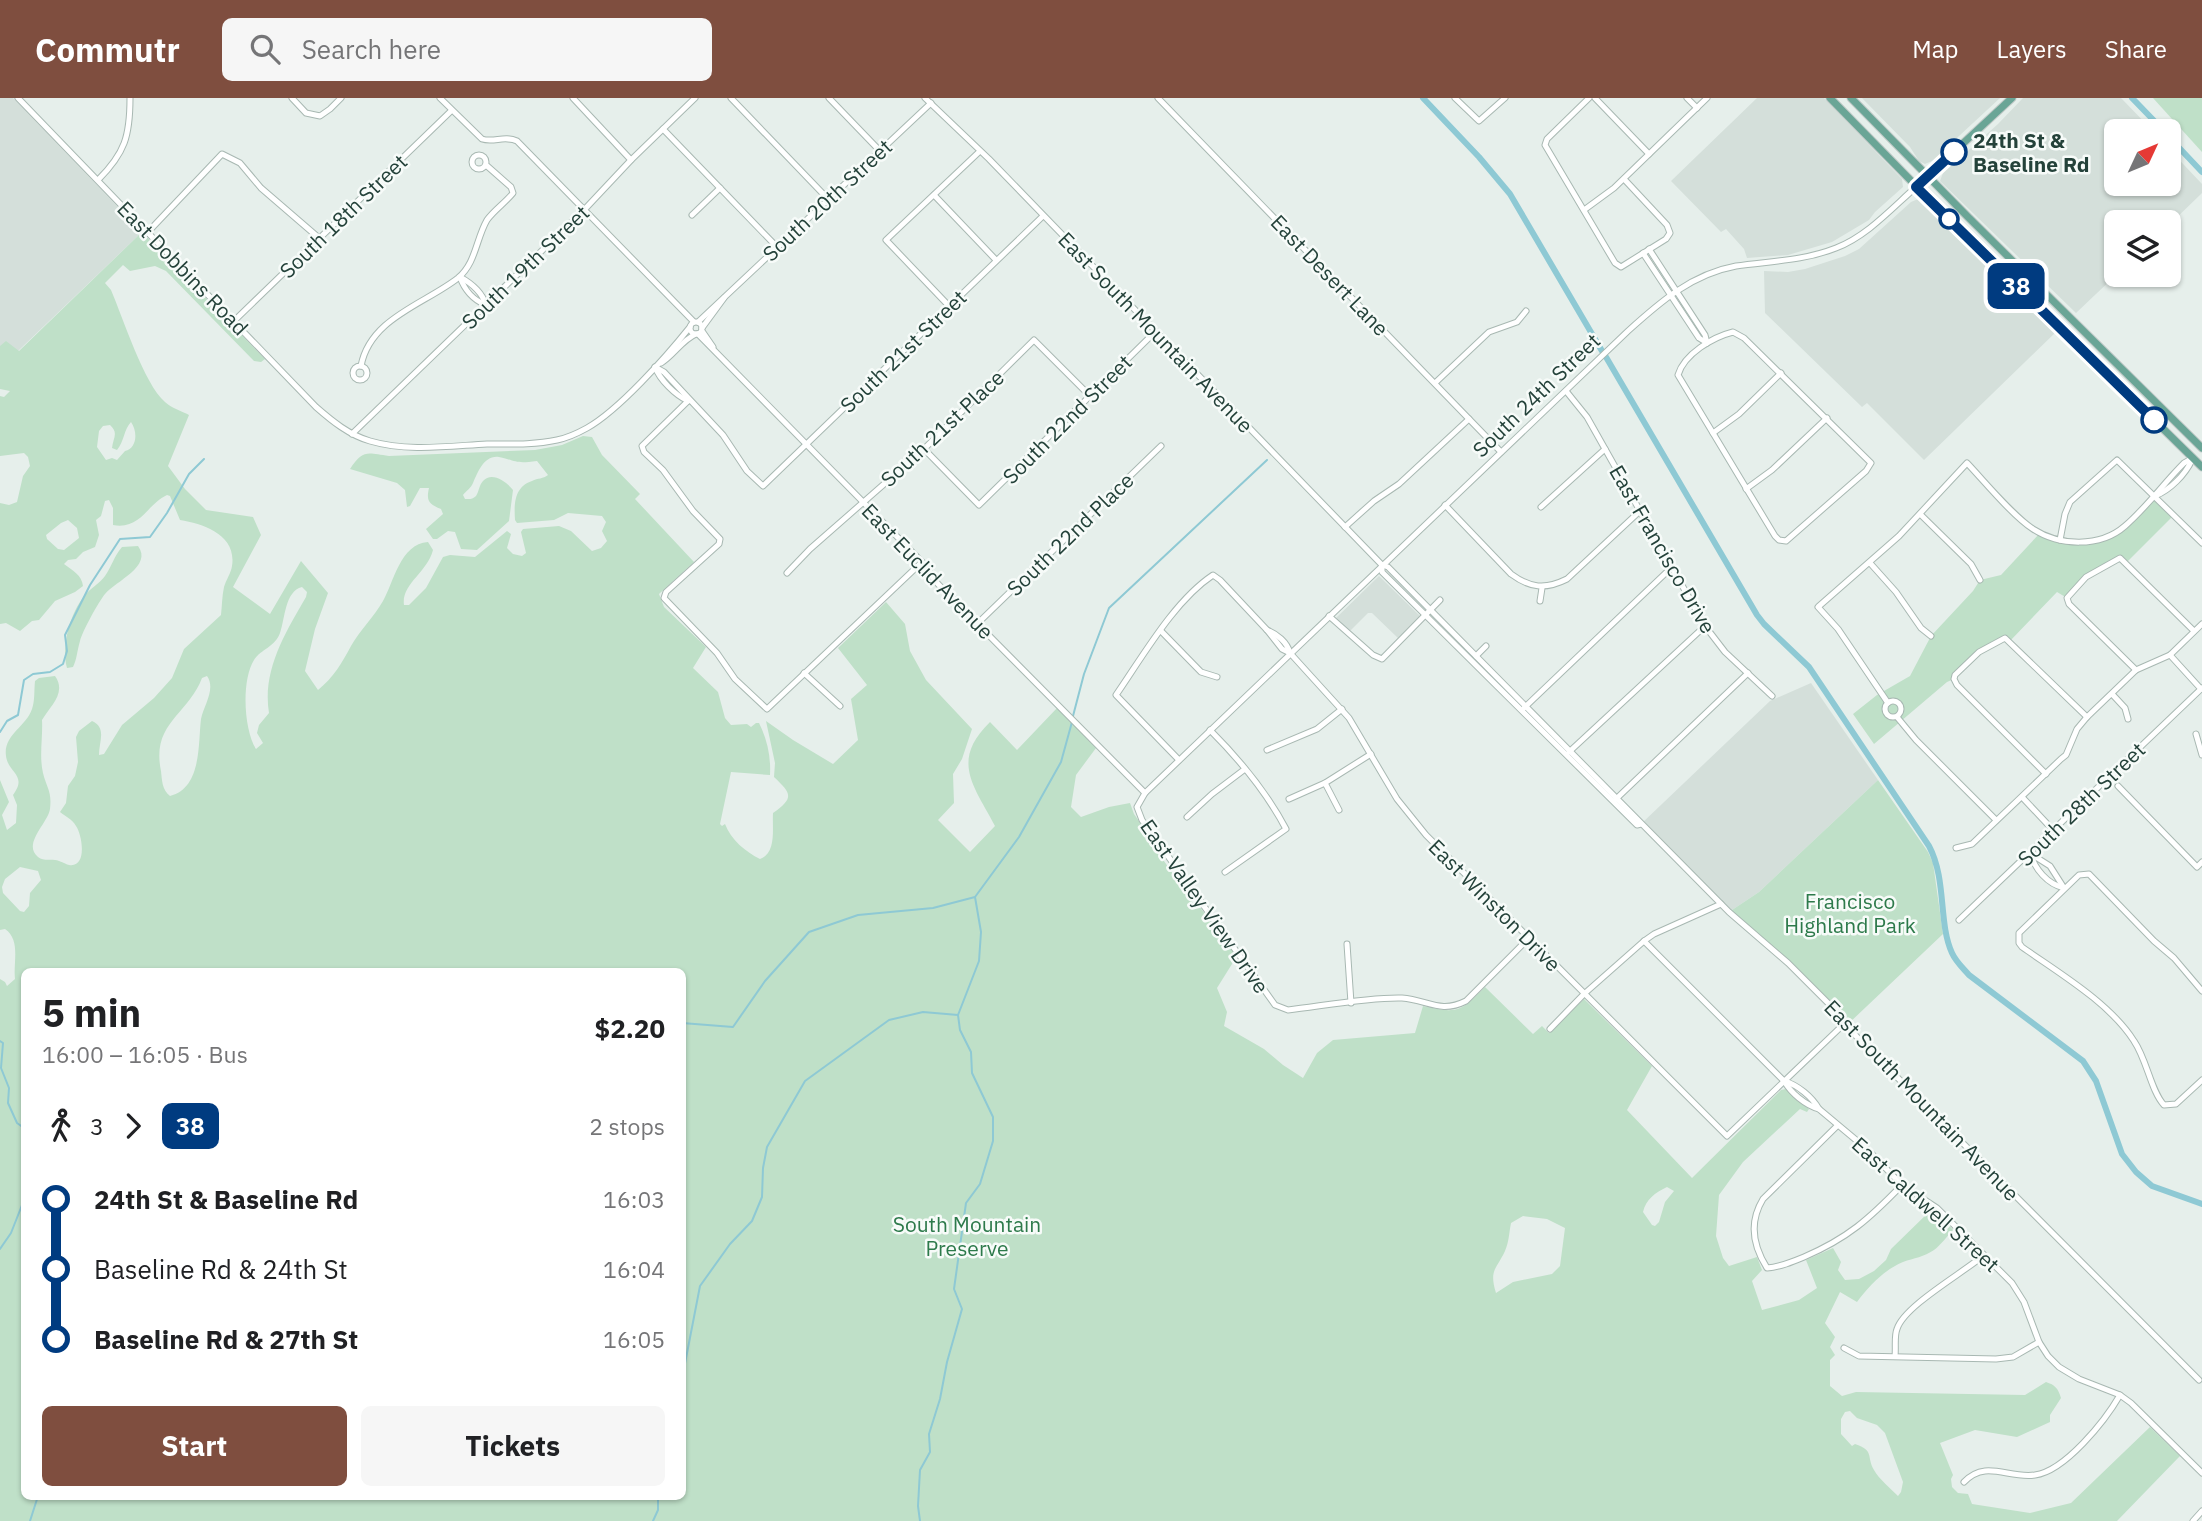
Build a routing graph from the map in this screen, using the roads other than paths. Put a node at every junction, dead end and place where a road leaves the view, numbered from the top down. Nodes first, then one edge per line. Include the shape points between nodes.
1 (18, 98) edge
2 (130, 98) edge
3 (292, 98) edge
4 (341, 98) edge
5 (440, 98) edge
6 (573, 98) edge
7 (695, 98) edge
8 (731, 98) edge
9 (829, 98) edge
10 (1158, 98) edge
11 (1455, 98) edge
12 (1505, 98) edge
13 (1589, 98) edge
14 (1595, 98) edge
15 (1688, 98) edge
16 (1707, 98) edge
17 (1830, 98) edge
18 (1851, 98) edge
19 (2012, 98) edge
20 (929, 99) edge
21 (1697, 108) junction
22 (451, 111) junction
23 (663, 129) junction
24 (880, 151) junction
25 (979, 152) junction
26 (1649, 154) junction
27 (631, 160) junction
28 (486, 164) dead end
29 (1927, 176) junction
30 (1624, 179) junction
31 (98, 180) junction
32 (1916, 187) junction
33 (720, 188) junction
34 (934, 195) junction
35 (829, 200) junction
36 (584, 210) junction
37 (1584, 210) junction
38 (692, 215) dead end
39 (1043, 215) junction
40 (148, 232) junction
41 (318, 239) junction
42 (777, 247) junction
43 (1646, 251) junction
44 (996, 260) junction
45 (460, 276) junction
46 (474, 287) junction
47 (2043, 291) junction
48 (469, 292) junction
49 (1673, 292) junction
50 (724, 298) junction
51 (2033, 302) junction
52 (486, 305) junction
53 (949, 306) junction
54 (1526, 311) dead end
55 (234, 321) junction
56 (693, 324) junction
57 (699, 332) junction
58 (1155, 332) junction
59 (1707, 343) junction
60 (360, 366) dead end
61 (655, 367) junction
62 (2122, 369) junction
63 (1781, 373) junction
64 (2112, 379) junction
65 (1435, 383) junction
66 (1566, 391) junction
67 (1088, 395) junction
68 (688, 401) junction
69 (1827, 418) junction
70 (1469, 419) junction
71 (1713, 433) junction
72 (352, 434) junction
73 (2191, 437) junction
74 (806, 444) junction
75 (1161, 446) dead end
76 (2202, 448) edge
77 (924, 449) junction
78 (1605, 449) junction
79 (1501, 452) junction
80 (2198, 458) edge
81 (2202, 467) edge
82 (1746, 489) junction
83 (2155, 496) junction
84 (863, 502) junction
85 (1445, 505) junction
86 (1541, 507) dead end
87 (1641, 510) junction
88 (1920, 514) junction
89 (1345, 527) junction
90 (2060, 540) junction
91 (2202, 543) edge
92 (922, 562) junction
93 (1870, 563) junction
94 (1382, 565) junction
95 (1672, 567) junction
96 (787, 573) dead end
97 (1980, 580) dead end
98 (1542, 588) junction
99 (1440, 600) dead end
100 (1540, 601) dead end
101 (1428, 613) junction
102 (1329, 616) junction
103 (978, 623) junction
104 (2202, 624) edge
105 (1705, 626) junction
106 (1161, 631) junction
107 (2194, 631) junction
108 (1931, 636) dead end
109 (1486, 646) dead end
110 (1290, 653) junction
111 (2170, 655) junction
112 (1474, 658) junction
113 (2136, 670) junction
114 (804, 673) junction
115 (1748, 673) junction
116 (1216, 677) dead end
117 (2201, 688) edge
118 (2112, 694) junction
119 (1772, 696) dead end
120 (1888, 702) junction
121 (839, 706) dead end
122 (1524, 708) junction
123 (1342, 709) junction
124 (1897, 717) junction
125 (2087, 717) junction
126 (2128, 719) dead end
127 (1210, 730) junction
128 (2196, 734) dead end
129 (1267, 750) dead end
130 (1568, 752) junction
131 (1371, 754) junction
132 (2202, 755) edge
133 (1179, 760) junction
134 (1245, 769) junction
135 (2046, 774) junction
136 (1325, 783) junction
137 (2118, 786) dead end
138 (1145, 793) junction
139 (2022, 797) junction
140 (1289, 799) dead end
141 (1616, 800) junction
142 (1137, 807) joint
143 (1339, 810) dead end
144 (1187, 817) dead end
145 (1996, 820) junction
146 (2053, 830) junction
147 (1956, 848) dead end
148 (2029, 853) junction
149 (2200, 864) edge
150 (2050, 866) junction
151 (1225, 872) dead end
152 (2042, 875) junction
153 (2064, 888) junction
154 (1721, 904) junction
155 (1959, 920) dead end
156 (1528, 939) junction
157 (1644, 941) junction
158 (1347, 944) dead end
159 (2202, 990) edge
160 (1584, 995) junction
161 (1351, 1003) junction
162 (1845, 1023) junction
163 (1550, 1029) dead end
164 (2202, 1080) edge
165 (1784, 1081) junction
166 (1837, 1126) junction
167 (1902, 1185) junction
168 (1984, 1255) junction
169 (2039, 1342) junction
170 (1844, 1348) dead end
171 (1895, 1356) junction
172 (2199, 1380) dead end
173 (2120, 1395) junction
174 (2202, 1473) edge
175 (1964, 1482) dead end
176 (2202, 1511) edge
177 (2193, 1521) edge

1 - 31 street, East Dobbins Road
2 - 31 street via 125,145
3 - 4 street via 306,113 320,116
5 - 22 street
6 - 27 street
7 - 23 street, South 19th Street
8 - 35 street
9 - 24 street
10 - 65 street, East Desert Lane
11 - 12 street via 1479,121
13 - 37 street via 1545,145
14 - 26 street
15 - 21 street
16 - 21 street
17 - 32 main road
18 - 29 main road
19 - 29 main road, South 24th Street
20 - 24 street, South 20th Street
20 - 25 street, East South Mountain Avenue
21 - 26 street
22 - 36 street via 482,139 517,142
22 - 41 street, South 18th Street
23 - 27 street, South 19th Street
23 - 33 street
24 - 35 street, South 20th Street
25 - 34 street
25 - 39 street, East South Mountain Avenue
26 - 30 street
27 - 36 street, South 19th Street
28 - 45 street via 513,193 486,222 473,258
29 - 32 main road, South 24th Street
29 - 47 main road
30 - 37 street
30 - 43 street via 1670,233
31 - 40 street, East Dobbins Road
32 - 49 street, South 24th Street via 1863,233 1837,248 1789,261 1727,269
32 - 51 main road
33 - 38 street
33 - 42 street
34 - 44 street
34 - 53 street via 886,240
35 - 42 street, South 20th Street
36 - 52 street, South 19th Street
36 - 56 street
37 - 43 street via 1621,267
39 - 44 street, South 21st Street
39 - 58 street, East South Mountain Avenue
40 - 41 street via 222,154 240,163
40 - 55 street, East Dobbins Road
41 - 55 street, South 18th Street
42 - 50 street, South 20th Street
43 - 49 street
44 - 53 street, South 21st Street
45 - 46 street
45 - 48 street
45 - 60 street via 390,321
46 - 48 street
46 - 52 street
47 - 51 main road
47 - 62 main road
48 - 52 street
49 - 59 street
49 - 66 street, South 24th Street
50 - 56 street, South 20th Street
50 - 57 street, South 20th Street
51 - 64 main road
52 - 72 street, South 19th Street
53 - 74 street, South 21st Street
54 - 65 street via 1517,322 1489,332
55 - 72 street, East Dobbins Road via 316,407
56 - 57 street
56 - 57 street via 691,331
56 - 61 street, South 20th Street
57 - 61 street, South 20th Street
57 - 74 street, East Euclid Avenue
58 - 67 street, South 22nd Street
58 - 89 street, East South Mountain Avenue
59 - 63 street via 1738,333
59 - 71 street via 1678,375
61 - 68 street
61 - 72 street, South 20th Street via 600,420 559,439 408,446
62 - 64 main road
62 - 73 main road
63 - 69 street
63 - 71 street
64 - 80 main road
65 - 70 street, East Desert Lane
66 - 78 street, East Francisco Drive
66 - 79 street, South 24th Street
67 - 77 street, South 21st Place via 1034,340
67 - 77 street, South 22nd Street via 979,505
68 - 74 street, South 21st Street via 723,435 763,486
68 - 114 street via 642,446 720,539 664,598 767,709
69 - 82 street
69 - 82 street via 1871,463 1800,531 1783,542 1775,537
70 - 79 street, East Desert Lane
70 - 89 street
71 - 82 street
73 - 76 main road
73 - 80 main road
74 - 84 street, East Euclid Avenue
75 - 103 street, South 22nd Place
77 - 84 street, South 21st Place
78 - 86 street
78 - 87 street, East Francisco Drive
79 - 85 street, South 24th Street
80 - 81 main road
80 - 83 street via 2164,493
83 - 90 street via 2109,537 2085,542
83 - 90 street via 2117,460 2070,502
83 - 91 street
84 - 92 street, East Euclid Avenue
84 - 96 street, South 21st Place
85 - 94 street, South 24th Street
85 - 98 street via 1511,574
87 - 95 street, East Francisco Drive
87 - 98 street via 1567,579
88 - 90 street via 1967,464 2030,527
88 - 93 street
88 - 97 street via 1971,564
89 - 94 street, East South Mountain Avenue
92 - 103 street, East Euclid Avenue
92 - 114 street
93 - 108 street
93 - 120 street via 1818,607
94 - 101 street, East South Mountain Avenue
94 - 102 street, South 24th Street
95 - 105 street, East Francisco Drive
95 - 122 street
98 - 100 street
99 - 101 street
101 - 102 street via 1382,659
101 - 112 street, East South Mountain Avenue
102 - 110 street, South 24th Street
103 - 138 street, East Euclid Avenue
104 - 107 street
105 - 115 street, East Francisco Drive
105 - 130 street
106 - 110 street, East Winston Drive via 1213,575
106 - 116 street via 1201,672
106 - 133 street via 1115,695
107 - 111 street
107 - 113 street via 2120,558 2087,577 2067,598 2069,604
109 - 112 street
110 - 123 street, East Winston Drive
110 - 127 street, South 24th Street
111 - 113 street
111 - 117 street
112 - 122 street, East South Mountain Avenue
113 - 118 street
114 - 121 street
115 - 119 street, East Francisco Drive
115 - 141 street
117 - 146 street, South 28th Street
118 - 125 street
118 - 126 street
120 - 124 street via 1885,713
120 - 124 street via 1900,705
122 - 130 street, East South Mountain Avenue
123 - 129 street via 1317,729
123 - 131 street, East Winston Drive
124 - 145 street
125 - 135 street via 2066,755
125 - 135 street via 2005,638 1979,652 1955,675 1957,685
127 - 133 street, South 24th Street
127 - 134 street
128 - 132 street
130 - 141 street, East South Mountain Avenue
131 - 136 street
131 - 156 street, East Winston Drive via 1397,799 1426,835
133 - 138 street, South 24th Street
134 - 144 street
134 - 151 street via 1286,830
135 - 139 street
136 - 140 street
136 - 143 street
137 - 149 street
138 - 142 street, South 24th Street
139 - 145 street
139 - 146 street
141 - 154 street, East South Mountain Avenue
142 - 161 street, East Valley View Drive via 1275,1005 1288,1010
145 - 147 street via 1972,844
146 - 148 street, South 28th Street
148 - 150 street
148 - 152 street
148 - 155 street, South 28th Street
150 - 152 street
150 - 153 street
152 - 153 street
153 - 159 street via 2078,875 2093,877
153 - 164 street via 2022,928 2018,938 2022,947 2103,1007 2133,1038 2161,1102 2176,1104
154 - 157 street
154 - 162 street, East South Mountain Avenue
156 - 160 street, East Winston Drive
156 - 161 street via 1466,1001 1454,1007 1404,998
157 - 160 street
157 - 165 street, East Caldwell Street
158 - 161 street
160 - 163 street
160 - 165 street, East Winston Drive via 1727,1136
162 - 165 street
162 - 172 street, East South Mountain Avenue
165 - 166 street, East Caldwell Street via 1793,1084
166 - 167 street, East Caldwell Street
166 - 167 street via 1756,1210 1755,1240 1767,1268 1842,1240
167 - 168 street, East Caldwell Street via 1945,1216
168 - 169 street, East Caldwell Street via 2020,1295
168 - 171 street via 1910,1311 1896,1329
169 - 171 street via 2012,1357 1996,1359
169 - 173 street, East Caldwell Street via 2068,1373
170 - 171 street via 1859,1356
173 - 174 street, East Caldwell Street
173 - 175 street via 2104,1421 2052,1469 2026,1476 1980,1470
176 - 177 street

